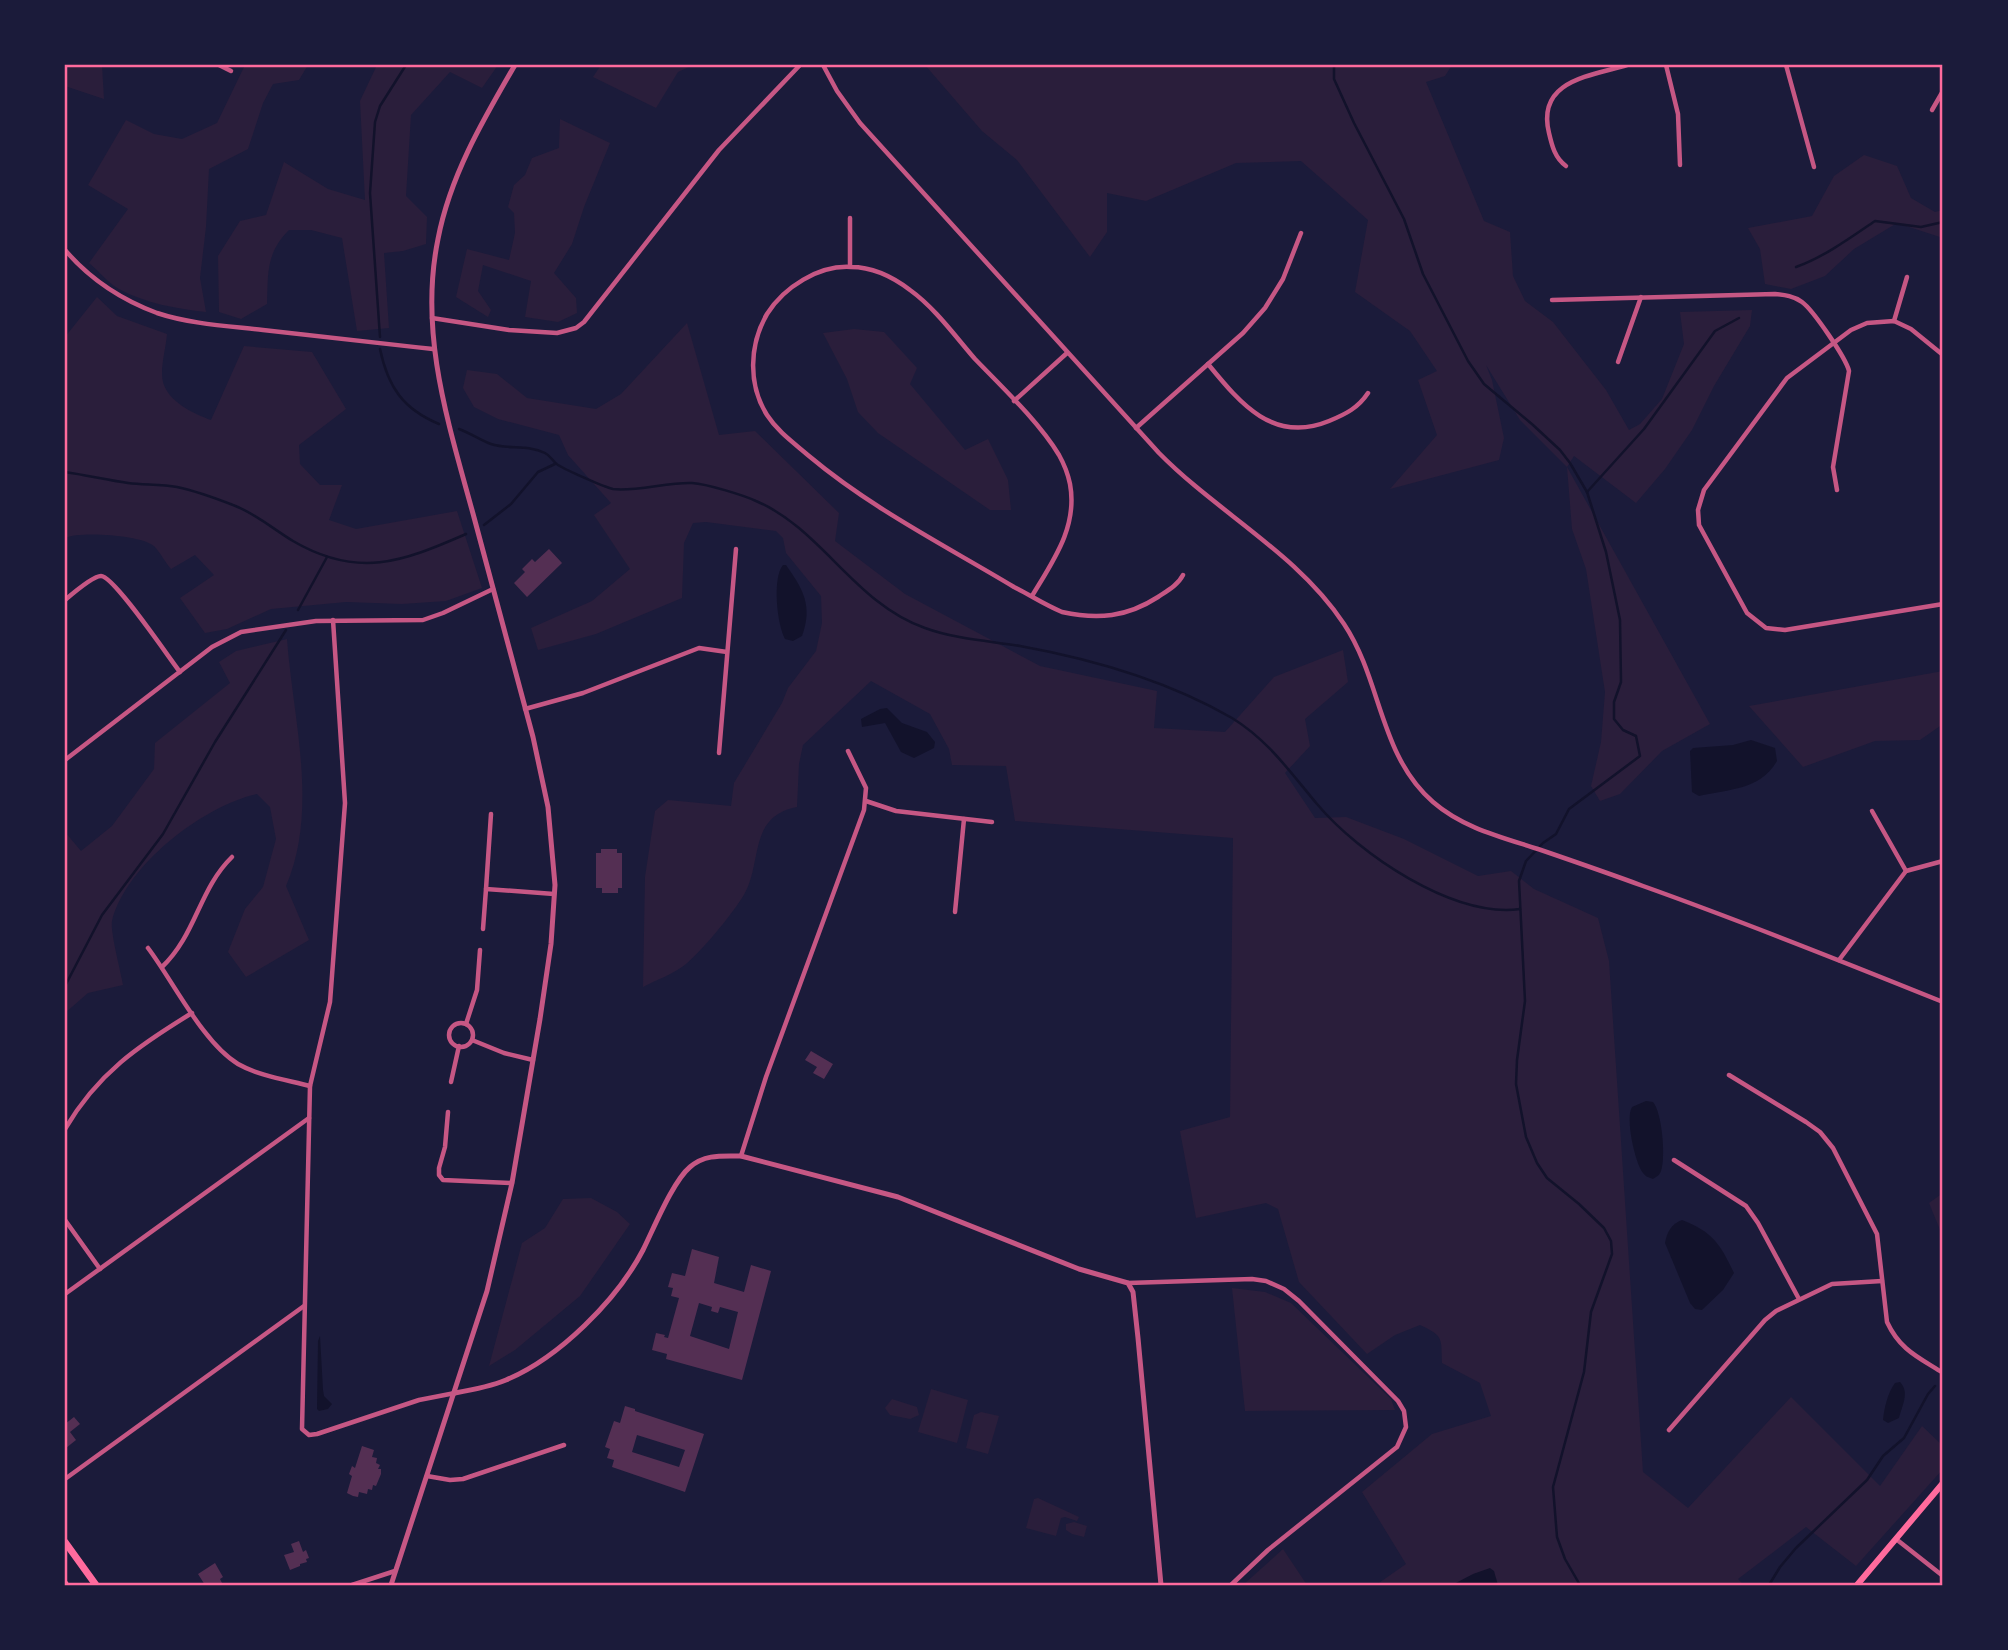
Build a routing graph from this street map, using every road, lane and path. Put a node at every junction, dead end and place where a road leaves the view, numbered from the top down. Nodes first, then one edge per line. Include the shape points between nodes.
1 (219, 65) edge
2 (515, 65) edge
3 (800, 65) edge
4 (823, 65) edge
5 (1627, 65) edge
6 (1666, 65) edge
7 (1786, 65) edge
8 (231, 71) dead end
9 (1943, 91) edge
10 (1932, 110) dead end
11 (1680, 165) dead end
12 (1566, 166) dead end
13 (1814, 167) dead end
14 (849, 218) dead end
15 (1301, 233) dead end
16 (65, 250) edge
17 (850, 266) junction
18 (1907, 277) dead end
19 (1641, 298) junction
20 (1552, 300) dead end
21 (431, 317) junction
22 (1895, 321) junction
23 (1833, 343) junction
24 (433, 349) junction
25 (1067, 353) junction
26 (1943, 355) edge
27 (1618, 362) dead end
28 (1208, 364) junction
29 (1368, 393) dead end
30 (1014, 401) junction
31 (1136, 428) junction
32 (1837, 490) dead end
33 (736, 549) dead end
34 (1183, 575) dead end
35 (493, 589) junction
36 (1032, 596) junction
37 (65, 600) edge
38 (1943, 604) edge
39 (333, 620) junction
40 (727, 652) junction
41 (180, 672) junction
42 (525, 709) junction
43 (848, 751) dead end
44 (719, 753) dead end
45 (65, 760) edge
46 (866, 801) junction
47 (1872, 811) dead end
48 (491, 814) dead end
49 (964, 819) junction
50 (992, 822) dead end
51 (232, 857) dead end
52 (1943, 860) edge
53 (1906, 871) junction
54 (486, 889) junction
55 (554, 894) junction
56 (955, 912) dead end
57 (483, 929) dead end
58 (148, 948) dead end
59 (480, 950) dead end
60 (1839, 960) junction
61 (162, 967) junction
62 (1943, 1002) edge
63 (192, 1013) junction
64 (466, 1024) junction
65 (472, 1040) junction
66 (459, 1046) junction
67 (533, 1060) junction
68 (1729, 1075) dead end
69 (451, 1082) dead end
70 (310, 1086) junction
71 (448, 1112) dead end
72 (310, 1118) junction
73 (65, 1129) edge
74 (741, 1156) junction
75 (1674, 1160) dead end
76 (512, 1184) junction
77 (65, 1220) edge
78 (100, 1269) junction
79 (1882, 1281) junction
80 (1128, 1283) junction
81 (65, 1294) edge
82 (1799, 1299) junction
83 (305, 1305) junction
84 (1943, 1373) edge
85 (454, 1393) junction
86 (1669, 1430) dead end
87 (564, 1445) dead end
88 (427, 1476) junction
89 (65, 1479) edge
90 (1943, 1483) edge
91 (1896, 1539) junction
92 (65, 1542) edge
93 (396, 1571) junction
94 (1943, 1576) edge
95 (96, 1585) edge
96 (352, 1585) edge
97 (391, 1585) edge
98 (1161, 1585) edge
99 (1231, 1585) edge
100 (1857, 1585) edge

1 - 8 street
2 - 21 street via 478,130 447,204 434,260
3 - 21 street via 719,150 576,328 557,333 513,330
4 - 25 street via 860,123
5 - 12 street via 1567,82 1553,96 1548,129 1556,155
6 - 11 street via 1678,114
7 - 13 street
9 - 10 street
14 - 17 street
15 - 28 street via 1283,279 1265,308
16 - 24 street via 107,287 168,316
17 - 30 street via 882,274 913,292
17 - 36 street via 802,280 768,313 753,362 765,411 784,435 849,487
18 - 22 street
19 - 20 street
19 - 23 street via 1788,295 1806,306
19 - 27 street
21 - 24 street
22 - 23 street via 1859,326
22 - 26 street
23 - 32 street via 1849,371 1833,467
23 - 38 street via 1787,378 1704,490 1698,510 1701,529 1747,612 1766,628 1784,630
24 - 35 street via 442,401
25 - 30 street
25 - 31 street
28 - 29 street via 1245,406 1280,425 1325,423 1351,411
28 - 31 street
30 - 36 street via 1058,453 1071,492 1067,534
31 - 60 street via 1175,470 1285,557 1327,601 1362,656 1397,757 1422,792 1441,808 1487,833 1645,886
33 - 40 street
34 - 36 street via 1147,604 1112,616 1062,612
35 - 39 street via 423,620
35 - 42 street
37 - 41 street via 99,576 108,578
39 - 41 street via 242,632 220,642
39 - 70 street via 345,803 330,1002
40 - 42 street via 699,648 583,693
40 - 44 street
41 - 45 street
42 - 55 street via 548,807
43 - 46 street via 866,788
46 - 49 street via 896,811
46 - 74 street
47 - 53 street
48 - 54 street
49 - 50 street
49 - 56 street
51 - 61 street via 211,883 184,942
52 - 53 street
53 - 60 street
54 - 55 street
54 - 57 street
55 - 67 street
58 - 61 street
59 - 64 street via 477,990
60 - 62 street
61 - 63 street
63 - 70 street via 238,1064
63 - 73 street via 114,1066 91,1089
64 - 65 street via 473,1032
64 - 66 street via 455,1024 449,1032
65 - 66 street
65 - 67 street
66 - 69 street
67 - 76 street
68 - 79 street via 1826,1139 1873,1223
70 - 72 street
71 - 76 street via 439,1168 443,1180
72 - 78 street
72 - 83 street
74 - 80 street via 898,1197 1079,1269
74 - 85 street via 708,1157 686,1170 621,1285 561,1344 506,1380
75 - 82 street via 1746,1206
76 - 85 street via 487,1291
77 - 78 street
78 - 81 street
79 - 82 street via 1832,1284
79 - 84 street via 1886,1321 1899,1344
80 - 98 street via 1133,1292
80 - 99 street via 1252,1279 1273,1283 1299,1301 1404,1411 1405,1433 1397,1447
82 - 86 street via 1765,1320
83 - 85 street via 303,1432 317,1434
83 - 89 street
85 - 88 street
87 - 88 street via 463,1479
88 - 93 street
90 - 91 main road
91 - 94 street
91 - 100 main road
92 - 95 main road
93 - 96 street
93 - 97 street

